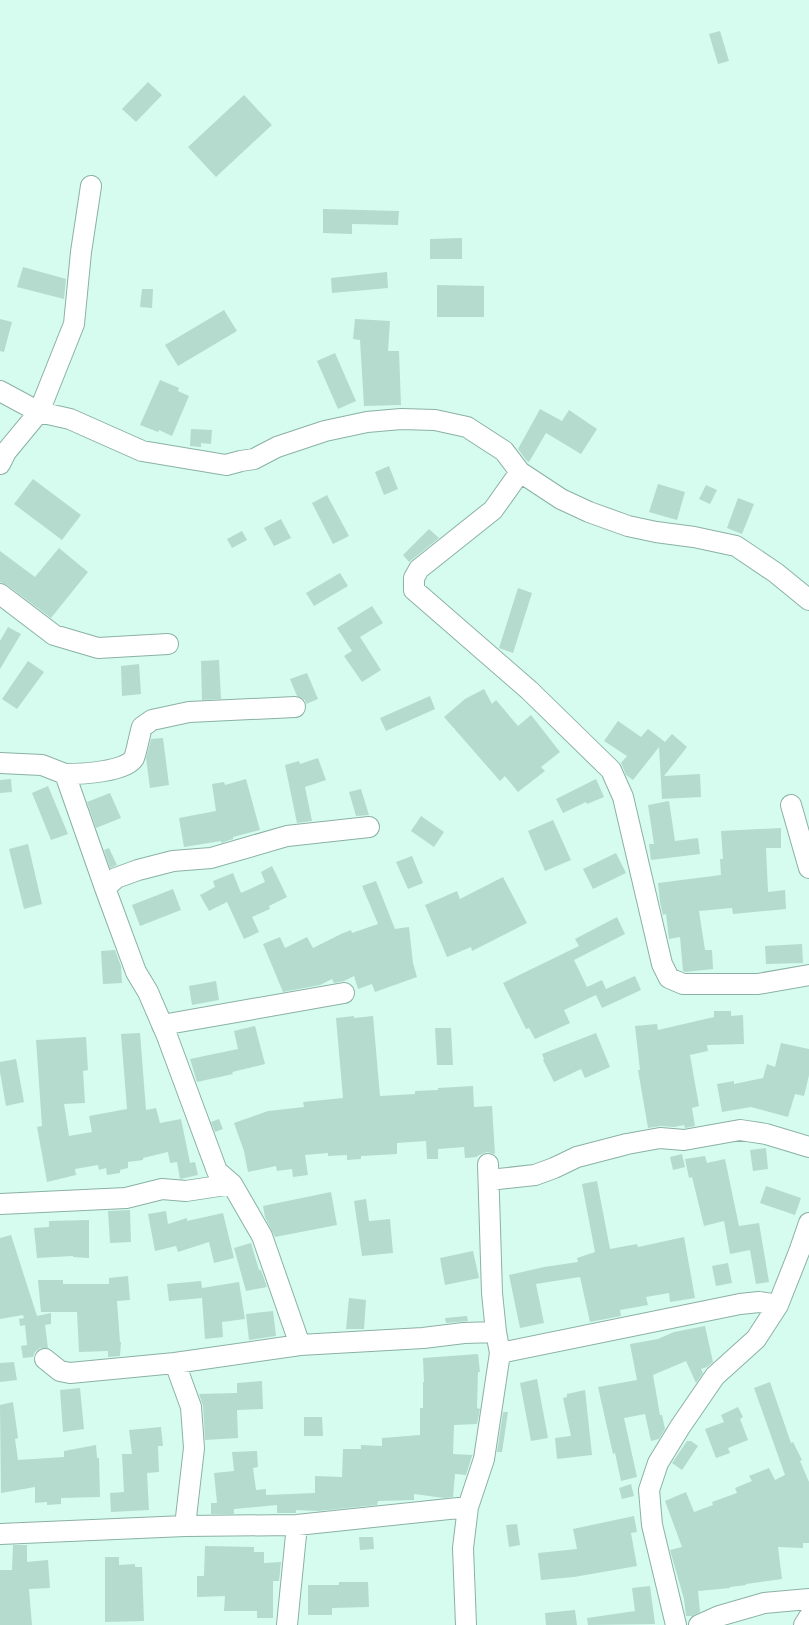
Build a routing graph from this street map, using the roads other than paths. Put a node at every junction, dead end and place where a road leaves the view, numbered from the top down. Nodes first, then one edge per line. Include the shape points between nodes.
1 (91, 186) dead end
2 (0, 391) edge
3 (39, 412) junction
4 (0, 464) edge
5 (520, 472) junction
6 (0, 594) edge
7 (809, 600) edge
8 (168, 644) dead end
9 (295, 707) dead end
10 (0, 763) edge
11 (65, 774) junction
12 (790, 805) dead end
13 (369, 827) dead end
14 (809, 868) edge
15 (105, 888) junction
16 (809, 976) edge
17 (344, 993) dead end
18 (162, 1025) junction
19 (809, 1147) edge
20 (232, 1184) junction
21 (0, 1204) edge
22 (809, 1223) edge
23 (778, 1305) junction
24 (496, 1332) junction
25 (300, 1345) junction
26 (500, 1353) junction
27 (45, 1359) dead end
28 (175, 1363) junction
29 (468, 1507) junction
30 (297, 1525) junction
31 (185, 1526) junction
32 (0, 1534) edge
33 (809, 1599) edge
34 (809, 1617) edge
35 (287, 1625) edge
36 (466, 1625) edge
37 (676, 1625) edge
38 (699, 1625) edge
39 (804, 1625) edge

1 - 3 street via 74,324
2 - 3 street
3 - 4 street
3 - 5 street via 70,419 142,451 226,465 254,459 277,447 351,425 401,419 435,420 467,427 504,451
5 - 7 street via 561,499 628,526 736,546
5 - 16 street via 493,510 419,569 414,578 414,590 529,690 611,770 623,797 662,964 669,978 683,984 758,984
6 - 8 street via 54,635 98,648
9 - 11 street via 189,712 152,720 142,727 134,758 123,767
10 - 11 street via 42,765
11 - 15 street
12 - 14 street
13 - 15 street via 287,836 210,858 173,861 116,878
15 - 18 street via 136,972
17 - 18 street
18 - 20 street via 217,1171
19 - 24 street via 740,1130 684,1140 660,1138 627,1144 577,1157 535,1175 489,1172
20 - 21 street via 186,1191 162,1189 126,1198
20 - 25 street via 262,1236
22 - 23 street
23 - 26 street via 740,1304
23 - 37 street via 756,1339 715,1376 658,1463 648,1490 652,1525
24 - 25 street
24 - 26 street
25 - 28 street
26 - 29 street via 484,1459
27 - 28 street via 60,1371 70,1373
28 - 31 street via 191,1407 194,1448
29 - 30 street
29 - 36 street via 463,1548
30 - 31 street
30 - 35 street
31 - 32 street
33 - 38 street via 764,1603
34 - 39 street

